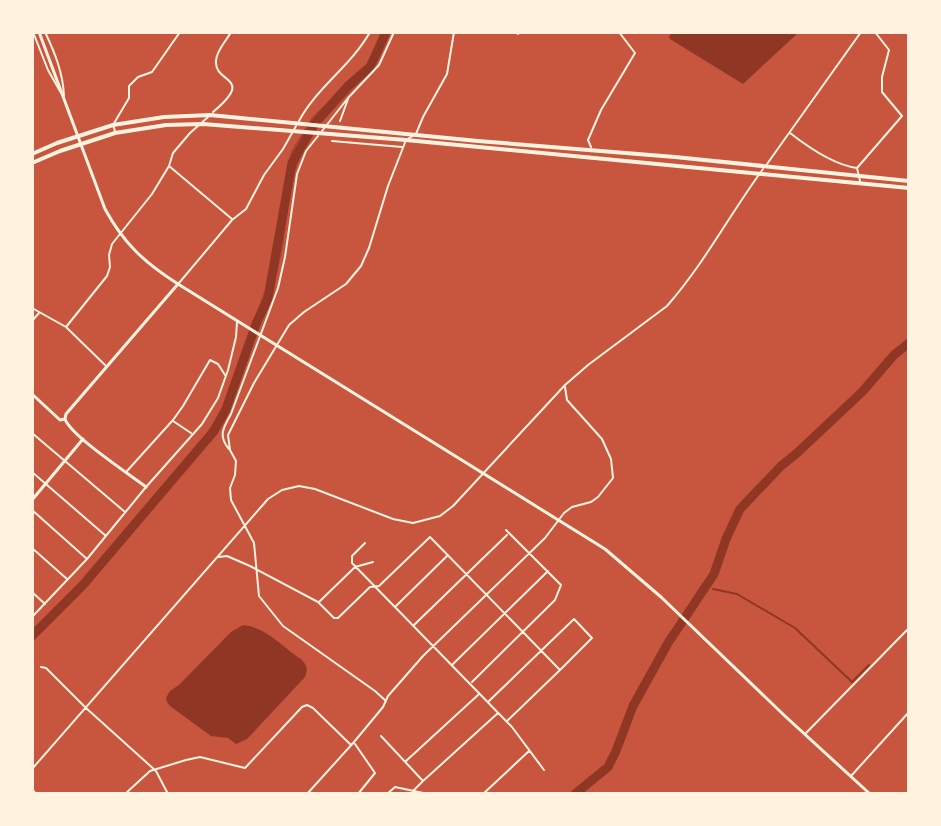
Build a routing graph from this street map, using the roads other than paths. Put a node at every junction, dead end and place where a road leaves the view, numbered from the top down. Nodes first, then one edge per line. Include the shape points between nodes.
1 (33, 32) edge
2 (39, 32) edge
3 (45, 32) edge
4 (180, 32) edge
5 (231, 32) edge
6 (370, 32) edge
7 (394, 32) edge
8 (454, 32) edge
9 (619, 32) edge
10 (861, 32) edge
11 (875, 32) edge
12 (64, 97) junction
13 (348, 98) junction
14 (210, 115) junction
15 (340, 121) dead end
16 (200, 124) junction
17 (113, 125) junction
18 (324, 125) junction
19 (318, 132) junction
20 (789, 132) junction
21 (115, 133) junction
22 (416, 134) junction
23 (78, 135) junction
24 (406, 140) junction
25 (332, 141) dead end
26 (81, 144) junction
27 (403, 147) junction
28 (592, 151) junction
29 (32, 154) edge
30 (595, 158) junction
31 (32, 163) edge
32 (169, 166) junction
33 (765, 167) junction
34 (857, 168) junction
35 (760, 173) junction
36 (858, 176) junction
37 (909, 181) edge
38 (860, 183) junction
39 (909, 188) edge
40 (232, 220) junction
41 (120, 234) junction
42 (178, 284) junction
43 (32, 308) edge
44 (39, 313) junction
45 (32, 321) edge
46 (237, 321) junction
47 (66, 327) junction
48 (259, 334) junction
49 (276, 345) junction
50 (106, 366) junction
51 (226, 376) junction
52 (565, 385) junction
53 (32, 394) edge
54 (65, 419) junction
55 (173, 420) junction
56 (32, 433) edge
57 (192, 434) junction
58 (83, 439) junction
59 (230, 450) junction
60 (64, 461) junction
61 (32, 472) edge
62 (126, 472) junction
63 (484, 473) junction
64 (46, 484) junction
65 (146, 487) junction
66 (32, 500) edge
67 (32, 510) edge
68 (125, 512) junction
69 (559, 519) junction
70 (245, 526) junction
71 (106, 536) junction
72 (365, 543) dead end
73 (32, 548) edge
74 (529, 552) junction
75 (448, 555) junction
76 (218, 557) junction
77 (87, 559) junction
78 (373, 562) dead end
79 (355, 567) junction
80 (548, 571) junction
81 (258, 572) junction
82 (467, 574) junction
83 (68, 580) junction
84 (375, 586) junction
85 (32, 592) edge
86 (486, 594) junction
87 (318, 602) junction
88 (45, 604) junction
89 (395, 607) junction
90 (505, 613) junction
91 (32, 617) edge
92 (414, 626) junction
93 (909, 628) edge
94 (523, 632) junction
95 (434, 646) junction
96 (541, 651) junction
97 (452, 665) junction
98 (41, 667) dead end
99 (560, 670) junction
100 (470, 683) junction
101 (480, 693) junction
102 (386, 701) junction
103 (488, 702) junction
104 (86, 708) junction
105 (909, 712) edge
106 (499, 713) junction
107 (507, 721) junction
108 (805, 734) junction
109 (381, 736) dead end
110 (352, 744) junction
111 (529, 750) junction
112 (405, 762) junction
113 (32, 769) edge
114 (153, 769) junction
115 (544, 770) dead end
116 (850, 777) junction
117 (423, 781) junction
118 (413, 791) junction
119 (125, 794) edge
120 (168, 794) edge
121 (307, 794) edge
122 (358, 794) edge
123 (387, 794) edge
124 (428, 794) edge
125 (483, 794) edge
126 (870, 794) edge

1 - 12 street
2 - 12 street
3 - 12 street via 59,64
4 - 17 street via 152,72 129,86 129,98
5 - 14 street via 216,63 233,90
6 - 40 street via 305,109 251,201
7 - 13 street via 379,65
8 - 22 street via 447,74
9 - 28 street via 635,53 592,130
10 - 20 street
11 - 34 street via 889,50 882,92 902,116
12 - 23 street
13 - 15 street
13 - 18 street
14 - 16 street
14 - 17 highway
14 - 18 highway
16 - 19 highway
16 - 21 highway
16 - 32 street via 173,153
17 - 21 street
17 - 23 highway
18 - 19 street
18 - 22 highway
19 - 24 highway
19 - 48 street via 297,174 282,272
20 - 33 street
20 - 34 street
21 - 26 highway
22 - 24 street
22 - 28 highway
23 - 26 street
23 - 29 highway
24 - 27 street
24 - 30 highway
25 - 27 street
26 - 31 highway
26 - 41 street
27 - 49 street via 361,266 346,284 289,325
28 - 30 street
28 - 33 highway
30 - 35 highway
32 - 40 street
32 - 41 street
33 - 35 street
33 - 36 highway
34 - 36 street
35 - 38 highway
35 - 52 street via 667,306
36 - 37 highway
36 - 38 street
38 - 39 highway
40 - 42 street
41 - 42 street via 143,260
41 - 47 street via 112,244 107,276
42 - 46 street
42 - 50 street
43 - 44 street
44 - 45 street
44 - 47 street
46 - 48 street
46 - 51 street
47 - 50 street
48 - 49 street
48 - 59 street via 221,434
49 - 59 street via 230,430
49 - 63 street
50 - 54 street
51 - 55 street via 210,360
51 - 57 street via 218,398
52 - 63 street
52 - 69 street via 567,400 602,439 613,478 598,497 572,507
53 - 54 street
54 - 58 street
55 - 57 street
55 - 62 street
56 - 60 street
57 - 65 street
58 - 60 street
58 - 62 street
59 - 70 street via 236,461 231,500
60 - 64 street
60 - 68 street
61 - 64 street
62 - 65 street
63 - 69 street
63 - 70 street via 440,516 413,523 299,486 268,499
64 - 66 street
64 - 71 street
65 - 68 street
67 - 77 street
68 - 71 street
69 - 74 street
69 - 108 street via 623,563
70 - 76 street
70 - 81 street via 254,543
71 - 77 street
72 - 79 street via 352,556
73 - 83 street
74 - 80 street
74 - 82 street via 508,531
74 - 86 street
75 - 82 street
75 - 84 street via 430,537
75 - 89 street
76 - 81 street via 227,556
76 - 104 street
77 - 83 street
78 - 79 street
79 - 84 street
79 - 87 street
80 - 90 street
80 - 94 street via 561,585 555,600
81 - 87 street
81 - 102 street via 259,596 283,626
82 - 86 street
82 - 92 street
83 - 88 street
84 - 87 street via 338,618
84 - 89 street
85 - 88 street
86 - 90 street
86 - 95 street
88 - 91 street
89 - 92 street
90 - 94 street
90 - 97 street
92 - 95 street
93 - 108 street
94 - 96 street
94 - 100 street
95 - 97 street
95 - 102 street
96 - 99 street
96 - 99 street via 574,619 592,638
96 - 103 street
97 - 100 street
98 - 104 street
99 - 107 street
100 - 101 street
101 - 103 street
101 - 112 street
102 - 110 street
103 - 106 street
104 - 113 street
104 - 114 street
105 - 116 street
106 - 107 street
106 - 117 street
107 - 111 street
108 - 116 street
109 - 112 street
110 - 114 street via 307,705 245,768 200,757
110 - 121 street
110 - 122 street via 375,773
111 - 115 street
111 - 125 street
112 - 117 street
114 - 119 street
114 - 120 street
116 - 126 street
117 - 118 street
118 - 123 street via 395,787
118 - 124 street

